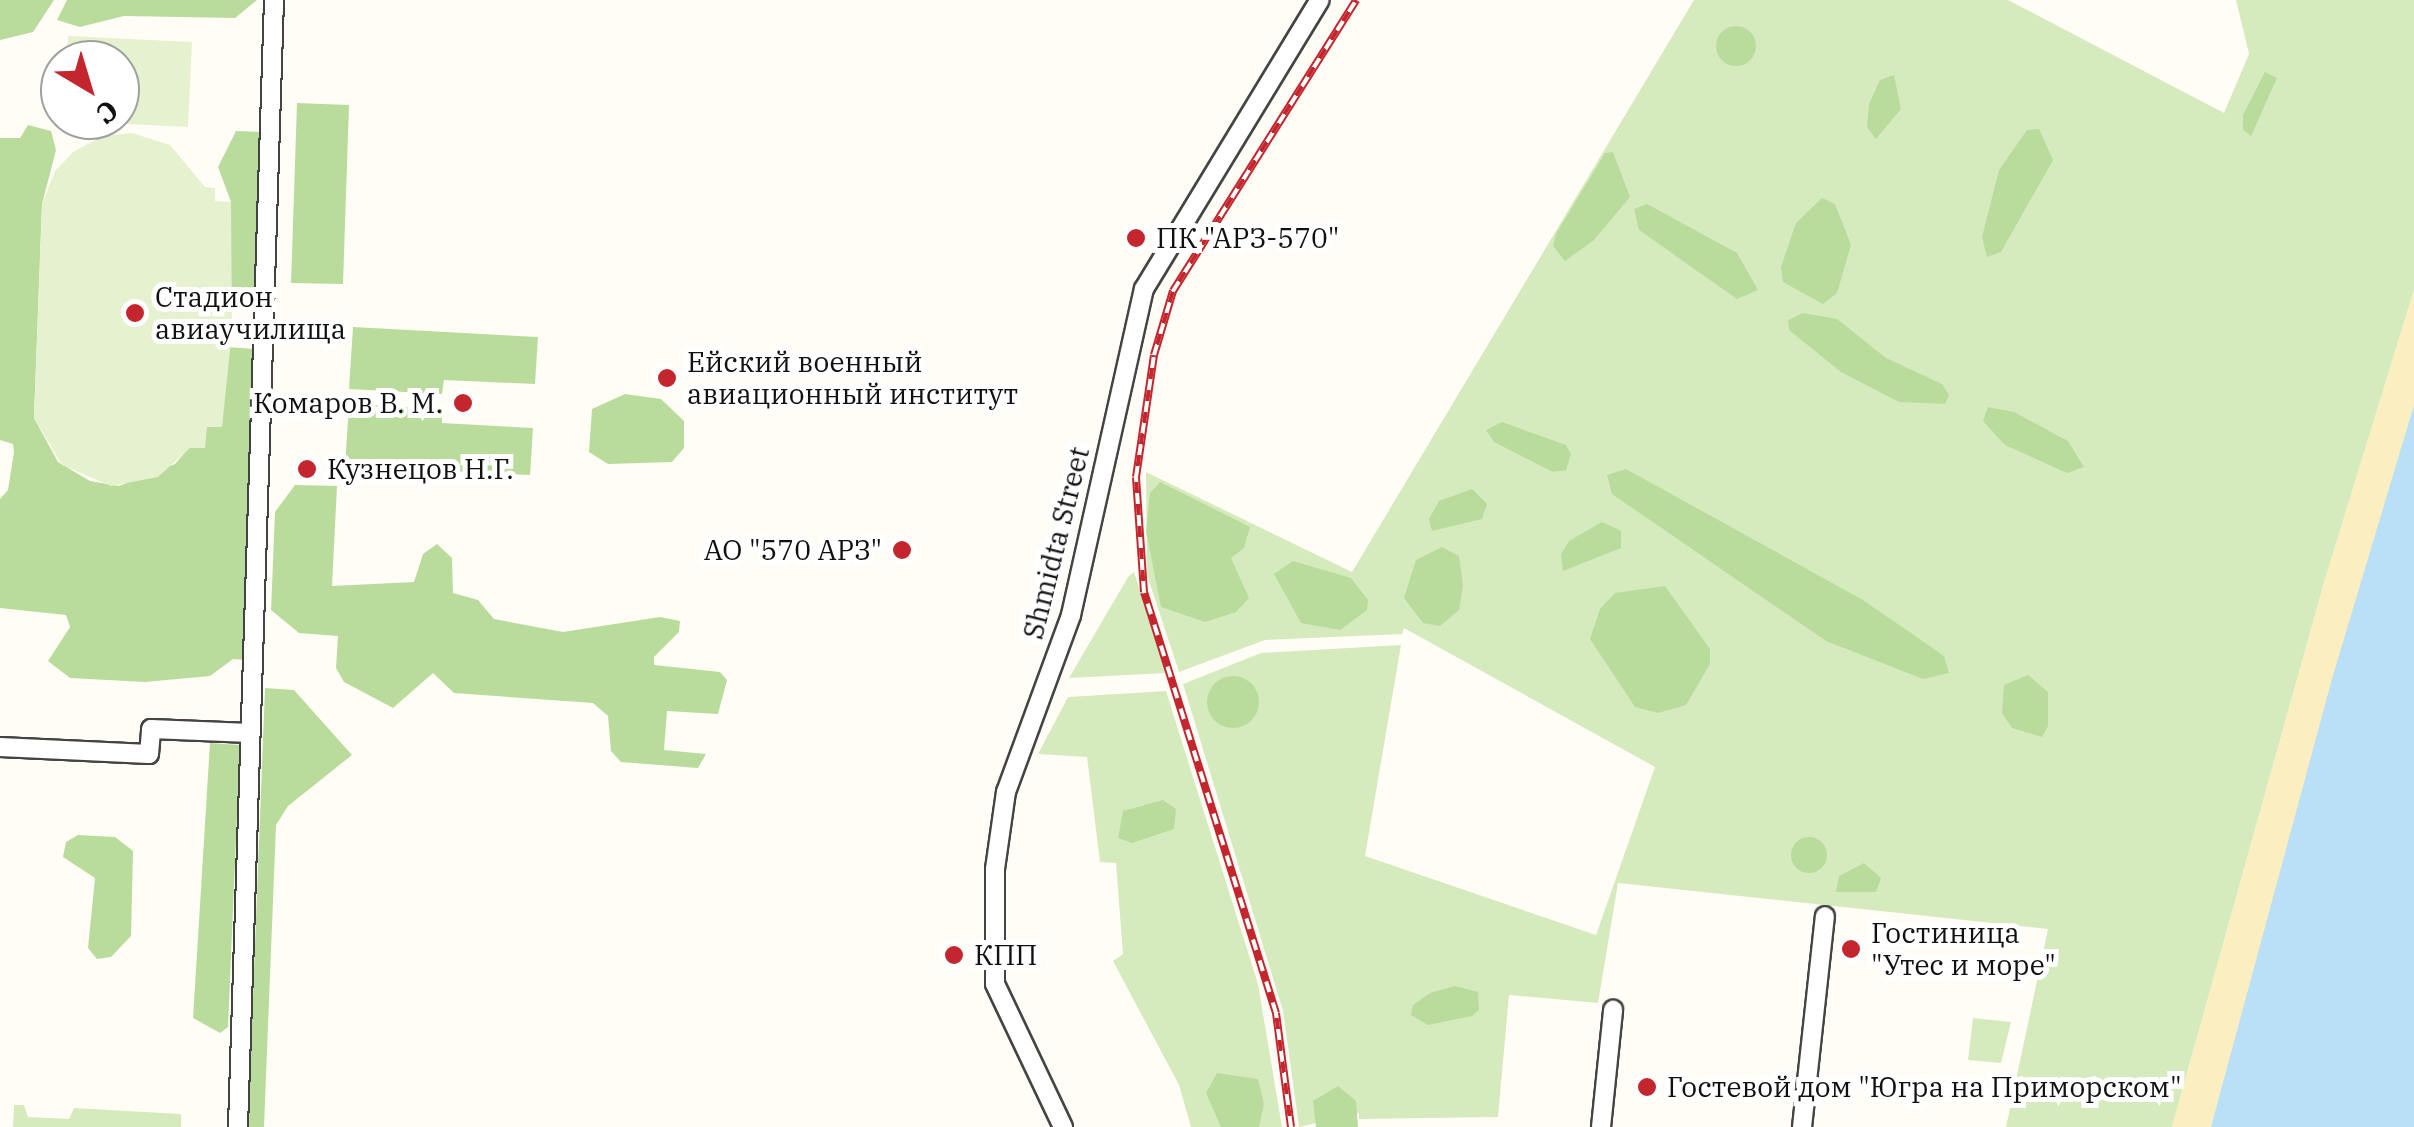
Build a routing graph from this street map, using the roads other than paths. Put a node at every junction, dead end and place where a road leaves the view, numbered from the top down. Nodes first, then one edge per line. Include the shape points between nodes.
1 (274, 0) edge
2 (1320, 0) edge
3 (250, 733) junction
4 (0, 746) edge
5 (1826, 916) dead end
6 (1613, 1010) dead end
7 (238, 1127) edge
8 (1063, 1127) edge
9 (1601, 1127) edge
10 (1802, 1127) edge

1 - 3 street
2 - 8 street, Shmidta Street via 1144,289 1071,615 1006,792 994,869 994,974 1026,1059
3 - 4 street via 151,729 149,754
3 - 7 street
5 - 10 street
6 - 9 street

